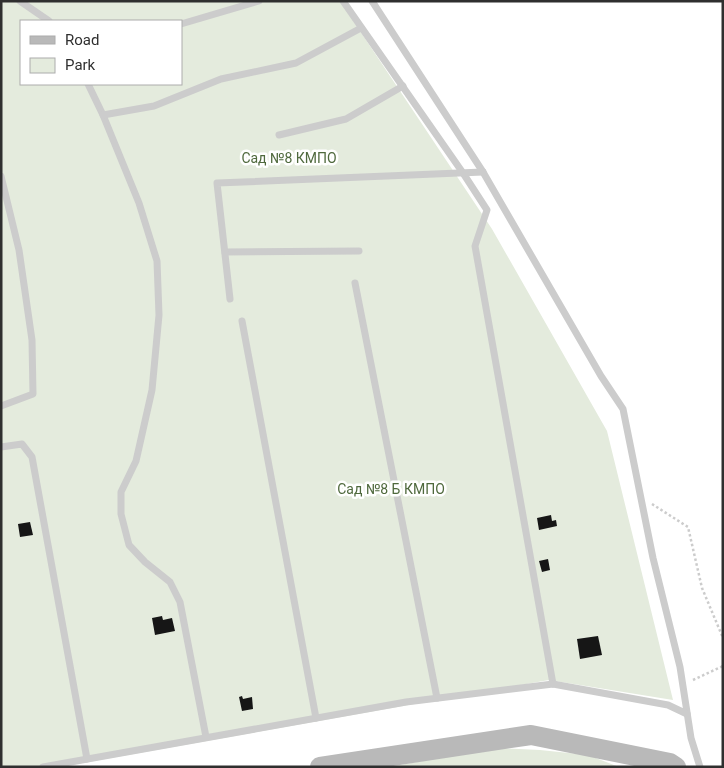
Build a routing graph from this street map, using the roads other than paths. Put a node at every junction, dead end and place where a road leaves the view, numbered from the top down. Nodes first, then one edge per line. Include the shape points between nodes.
1 (20, 1) edge
2 (259, 1) edge
3 (343, 1) edge
4 (372, 1) edge
5 (48, 20) edge
6 (182, 24) edge
7 (361, 28) junction
8 (88, 85) edge
9 (403, 86) junction
10 (103, 115) junction
11 (279, 135) dead end
12 (463, 172) junction
13 (483, 172) junction
14 (1, 176) edge
15 (359, 251) dead end
16 (225, 252) junction
17 (355, 283) dead end
18 (230, 299) dead end
19 (242, 321) dead end
20 (1, 406) edge
21 (1, 447) edge
22 (553, 684) junction
23 (437, 698) junction
24 (687, 714) junction
25 (316, 718) junction
26 (206, 737) junction
27 (87, 759) junction
28 (43, 767) edge
29 (320, 767) edge
30 (676, 767) edge
31 (700, 767) edge

1 - 5 lane
2 - 6 lane
3 - 7 lane
4 - 13 lane
7 - 9 lane
7 - 10 lane via 296,63 221,79 154,106
8 - 10 lane
9 - 11 lane via 346,119
9 - 12 lane
10 - 26 lane via 139,203 157,261 159,315 152,390 136,461 121,492 121,514 129,545 170,582 180,602
12 - 13 lane
12 - 16 lane via 218,183
12 - 22 lane via 487,210 475,246
13 - 24 lane via 622,408 680,668
14 - 20 lane via 19,250 32,340 33,394
15 - 16 lane
16 - 18 lane
17 - 23 lane
19 - 25 lane
21 - 27 lane via 22,444 32,457
22 - 23 lane
22 - 24 lane via 668,704
23 - 25 lane
24 - 31 lane
25 - 26 lane
26 - 27 lane
27 - 28 lane
29 - 30 main road via 530,735 670,763

